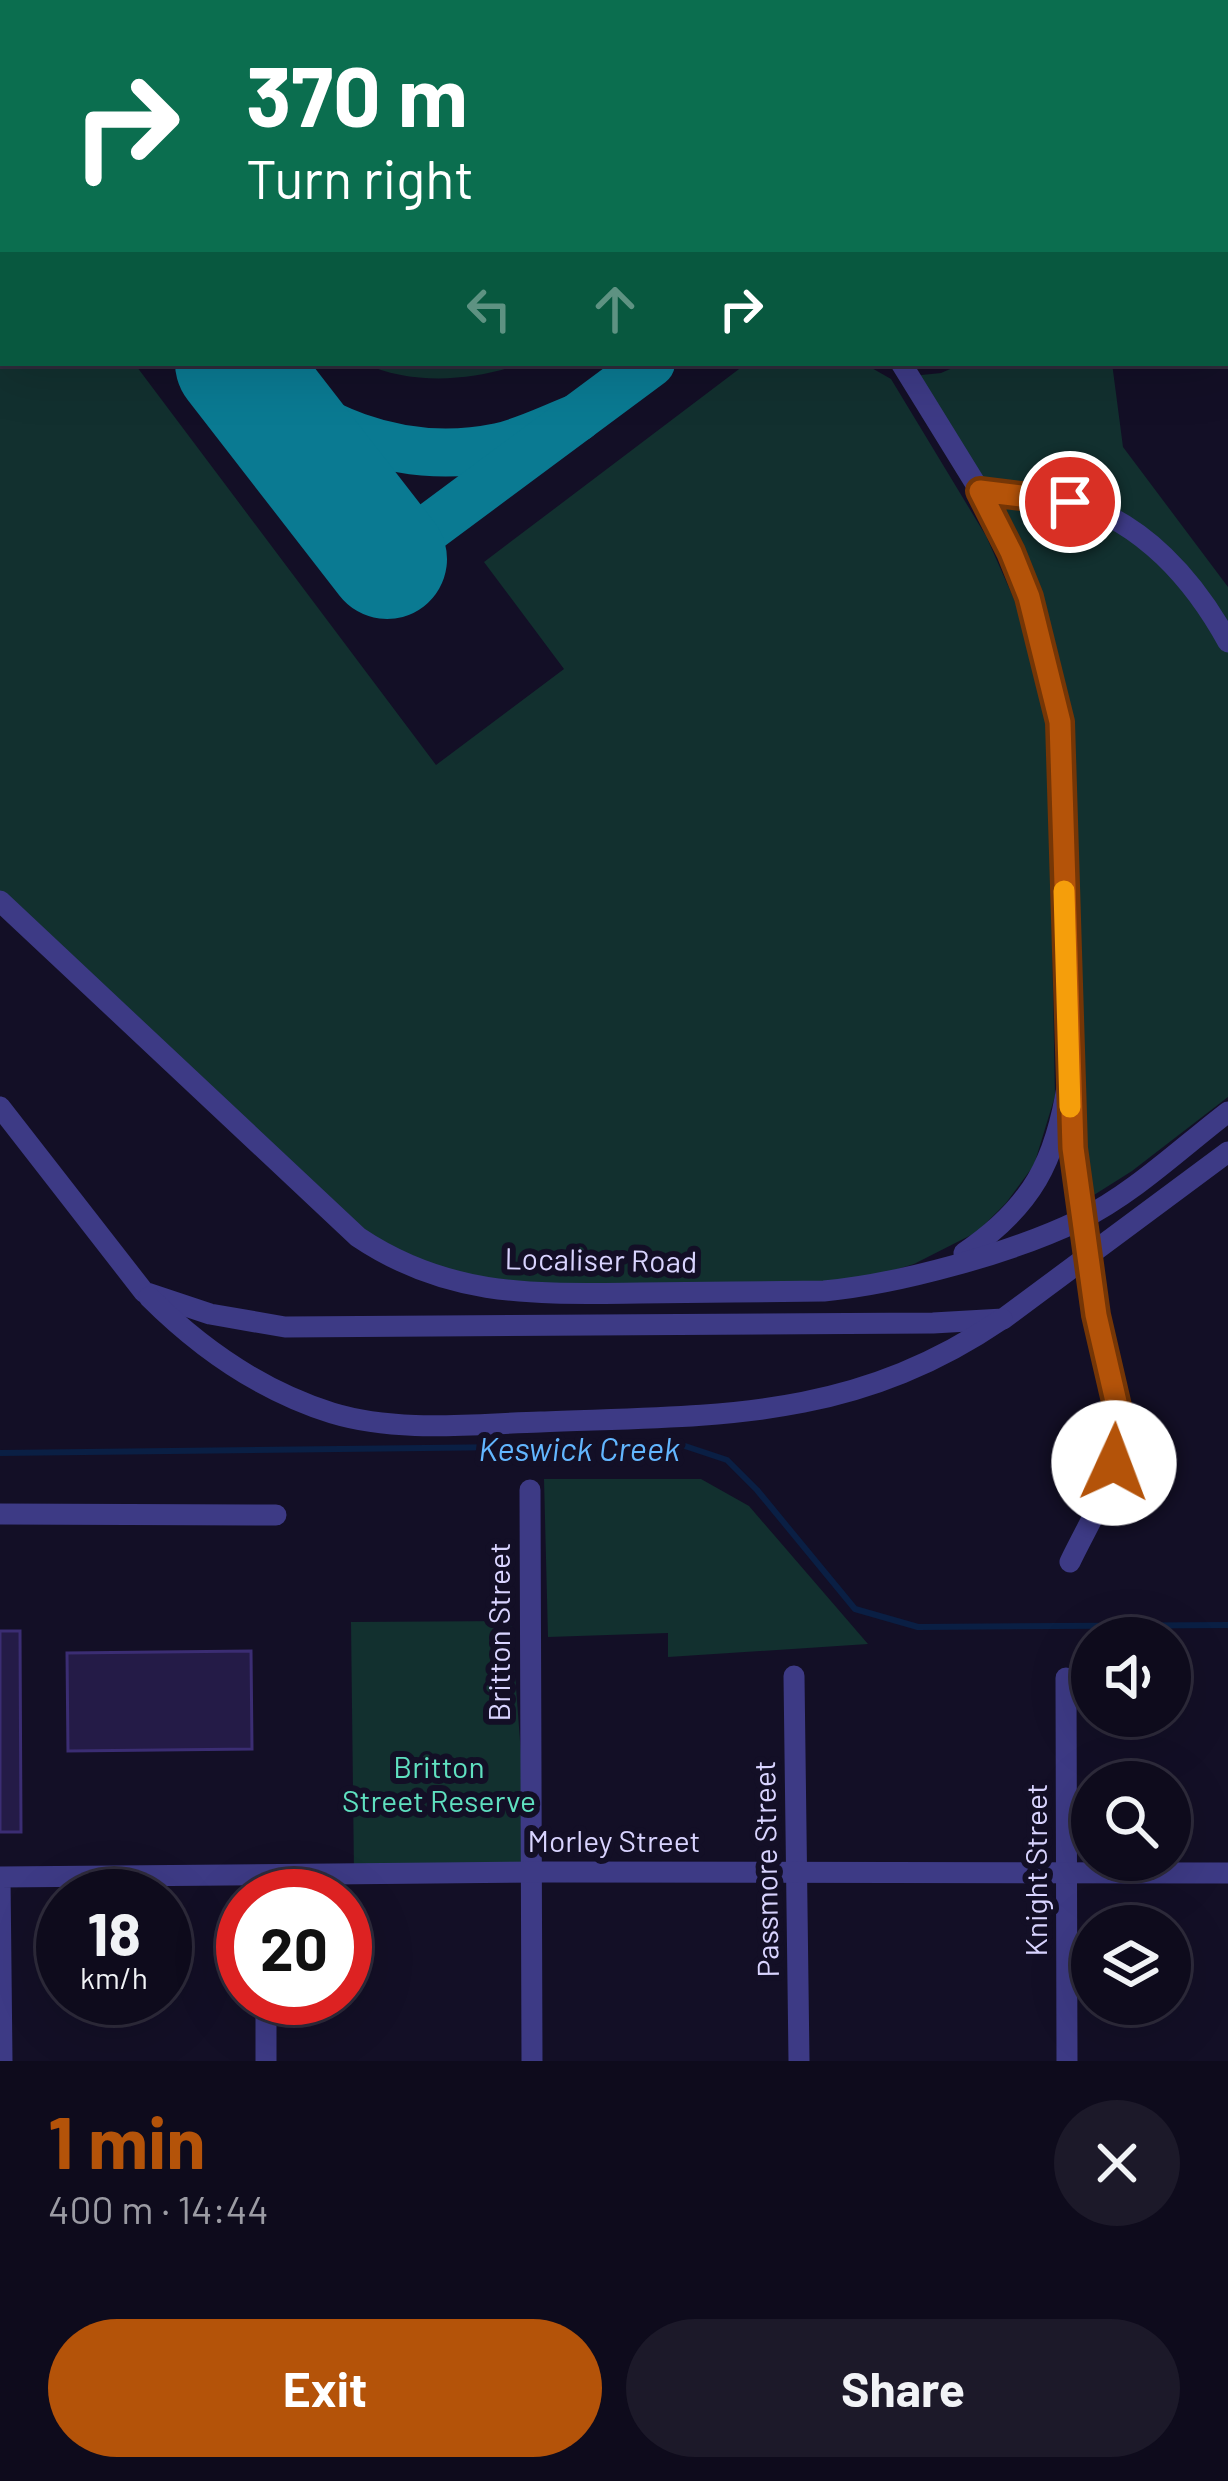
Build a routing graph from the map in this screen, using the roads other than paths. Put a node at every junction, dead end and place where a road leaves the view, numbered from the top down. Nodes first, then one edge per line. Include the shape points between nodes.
1 (903, 366) edge
2 (980, 491) junction
3 (1228, 642) edge
4 (0, 901) edge
5 (1068, 1081) junction
6 (0, 1107) edge
7 (1228, 1112) edge
8 (1228, 1152) edge
9 (1081, 1220) junction
10 (1087, 1260) junction
11 (947, 1264) junction
12 (144, 1292) junction
13 (1003, 1318) junction
14 (530, 1490) dead end
15 (0, 1514) edge
16 (276, 1515) dead end
17 (1070, 1562) dead end
18 (794, 1676) dead end
19 (1066, 1678) dead end
20 (797, 1872) junction
21 (530, 1873) junction
22 (1228, 1873) edge
23 (1066, 1874) junction
24 (0, 1877) edge
25 (372, 1881) edge
26 (216, 1884) edge
27 (266, 2025) edge
28 (2, 2061) edge
29 (266, 2061) edge
30 (532, 2061) edge
31 (799, 2061) edge
32 (1067, 2061) edge

1 - 2 street
2 - 3 street via 1047,496 1116,520 1176,569
2 - 5 street via 1029,597 1060,722
4 - 11 street, Localiser Road via 358,1237 414,1269 538,1294 824,1291
5 - 9 street
5 - 11 street via 1042,1174 1003,1223
6 - 12 street
7 - 9 street, Localiser Road
8 - 10 street
9 - 10 street
9 - 11 street, Localiser Road
10 - 13 street
10 - 17 street via 1119,1438
12 - 13 street via 250,1322 323,1328
12 - 13 street via 178,1326 260,1382 337,1414 414,1425 794,1406 924,1367
14 - 21 street, Britton Street
15 - 16 street
18 - 20 street, Passmore Street
19 - 23 street, Knight Street
20 - 21 street, Morley Street
20 - 23 street, Morley Street
20 - 31 street, Passmore Street
21 - 25 street, Morley Street
21 - 30 street, Britton Street
22 - 23 street, Morley Street
23 - 32 street, Knight Street
24 - 26 street, Morley Street
24 - 28 street
27 - 29 street

